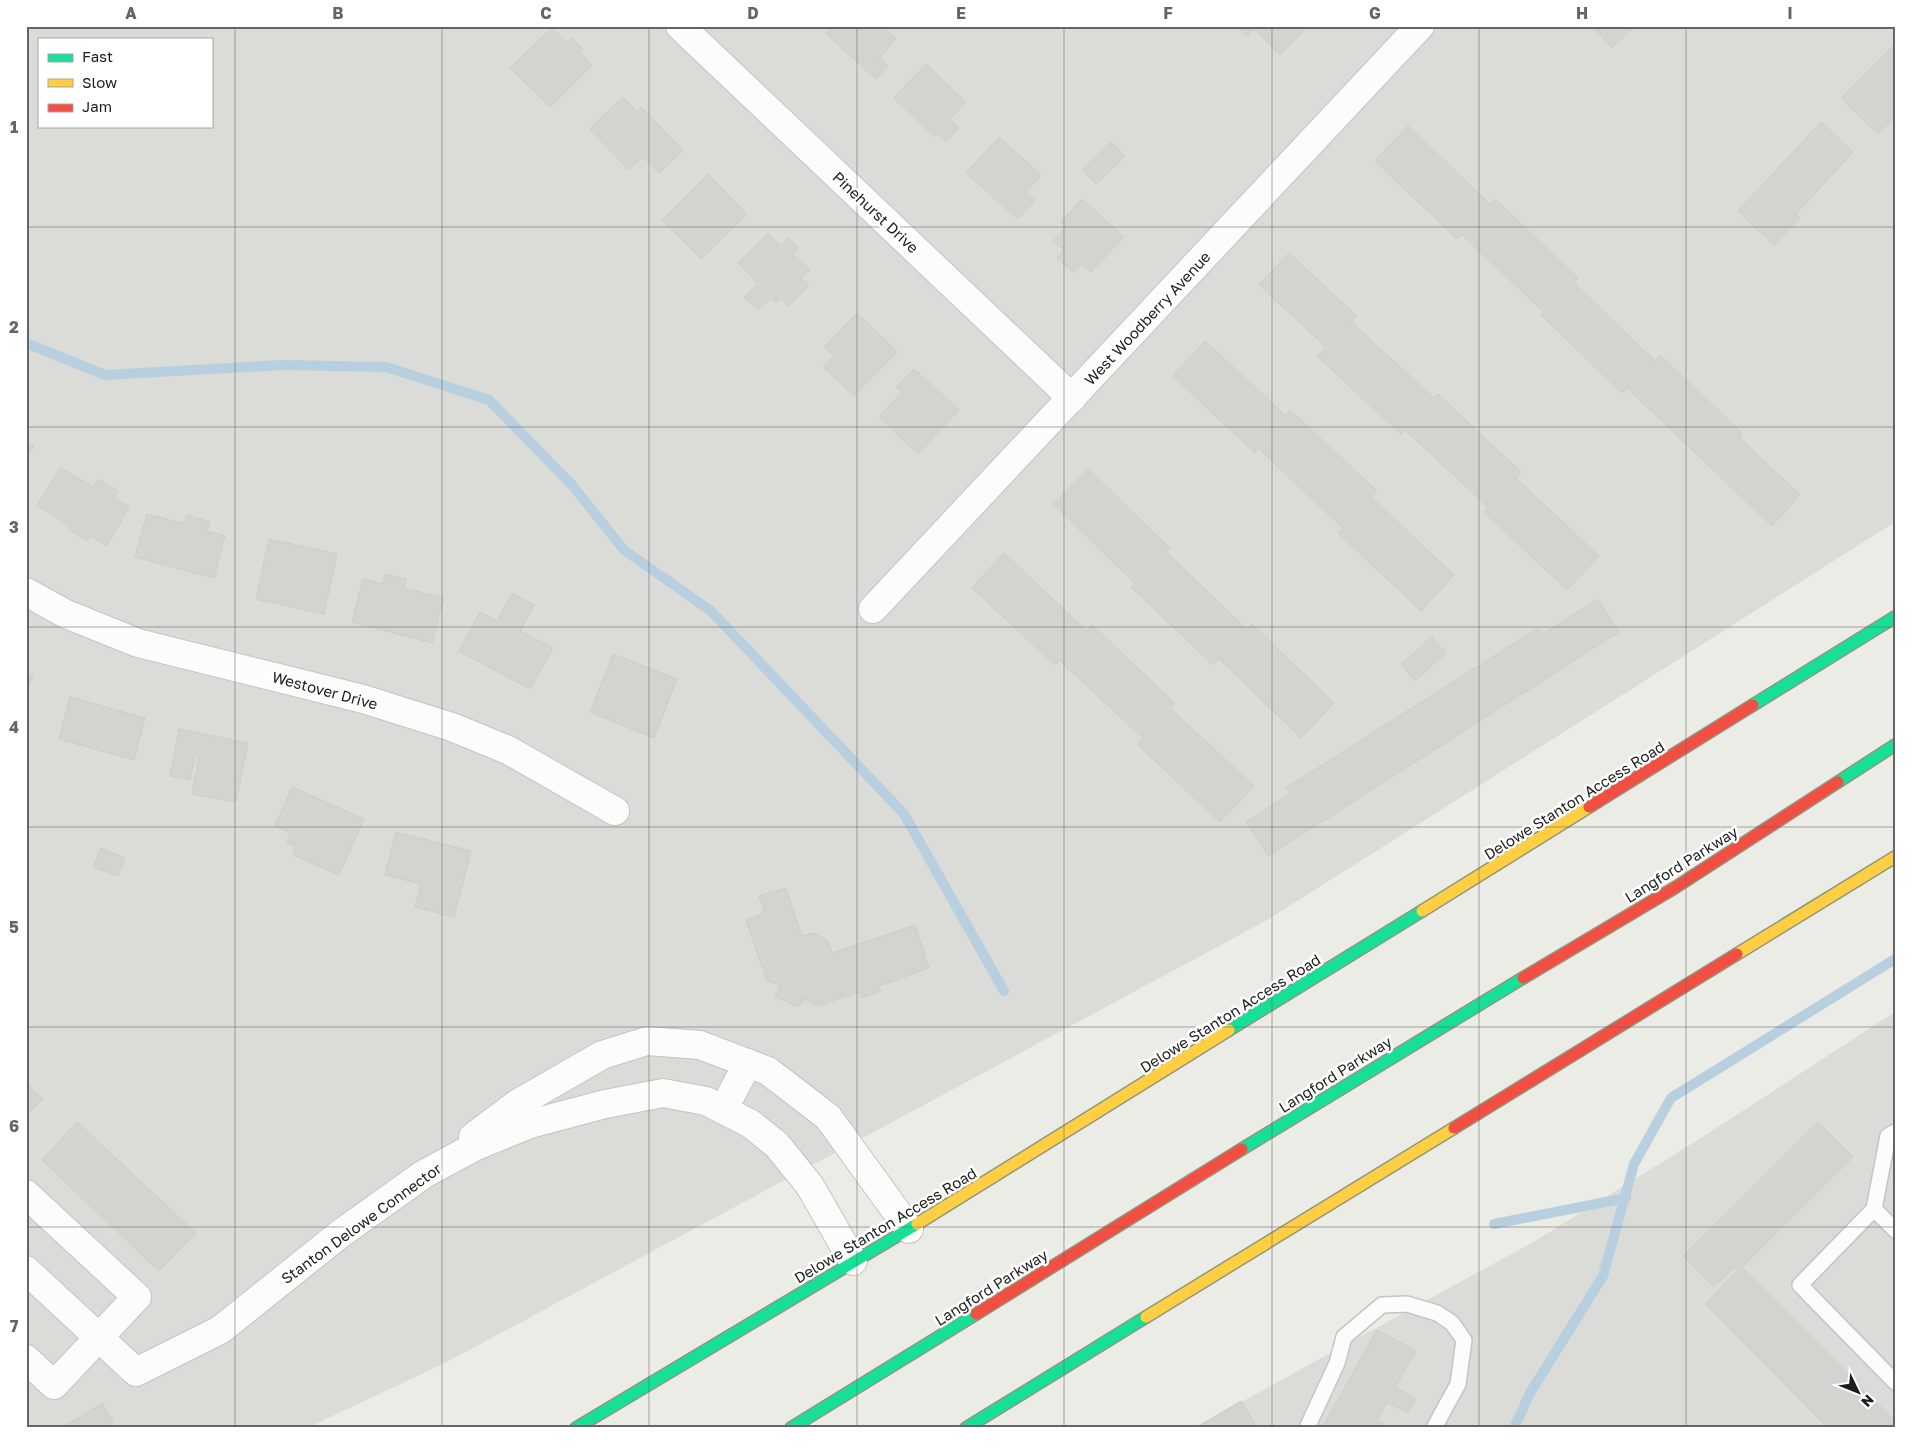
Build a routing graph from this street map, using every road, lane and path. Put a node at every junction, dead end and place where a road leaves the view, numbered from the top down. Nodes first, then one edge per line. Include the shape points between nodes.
1 (680, 26) edge
2 (1420, 26) edge
3 (1072, 398) junction
4 (26, 592) edge
5 (874, 609) dead end
6 (1895, 617) edge
7 (1895, 745) edge
8 (615, 811) dead end
9 (1895, 857) edge
10 (748, 1063) junction
11 (723, 1110) junction
12 (1895, 1132) edge
13 (451, 1159) junction
14 (26, 1194) edge
15 (1874, 1208) junction
16 (910, 1229) junction
17 (1895, 1230) edge
18 (853, 1261) junction
19 (26, 1270) edge
20 (98, 1337) junction
21 (26, 1359) edge
22 (1895, 1382) edge
23 (576, 1428) edge
24 (791, 1428) edge
25 (966, 1428) edge
26 (1307, 1428) edge
27 (1434, 1428) edge

1 - 3 street, Pinehurst Drive
2 - 3 street, West Woodberry Avenue
3 - 5 street, West Woodberry Avenue
4 - 8 street, Westover Drive via 66,614 138,643 363,699 452,727 508,750
6 - 16 main road, Delowe Stanton Access Road
7 - 24 main road, Langford Parkway via 1676,887 1375,1066
9 - 25 main road
10 - 11 street
10 - 13 street via 700,1045 647,1041 602,1055 517,1104 471,1138
10 - 16 street via 768,1070 828,1117
11 - 13 street, Stanton Delowe Connector via 706,1101 663,1093 530,1124
11 - 18 street, Stanton Delowe Connector via 751,1124 777,1145 810,1186
12 - 15 lane via 1888,1136
13 - 20 street, Stanton Delowe Connector via 424,1174 340,1234 220,1330 136,1372
14 - 20 street via 137,1297
15 - 17 lane
15 - 22 lane via 1800,1285
16 - 18 main road, Delowe Stanton Access Road
18 - 23 main road, Delowe Stanton Access Road
19 - 20 street
20 - 21 street via 54,1385
26 - 27 lane via 1337,1363 1344,1337 1382,1306 1406,1304 1438,1313 1452,1322 1464,1340 1458,1384

